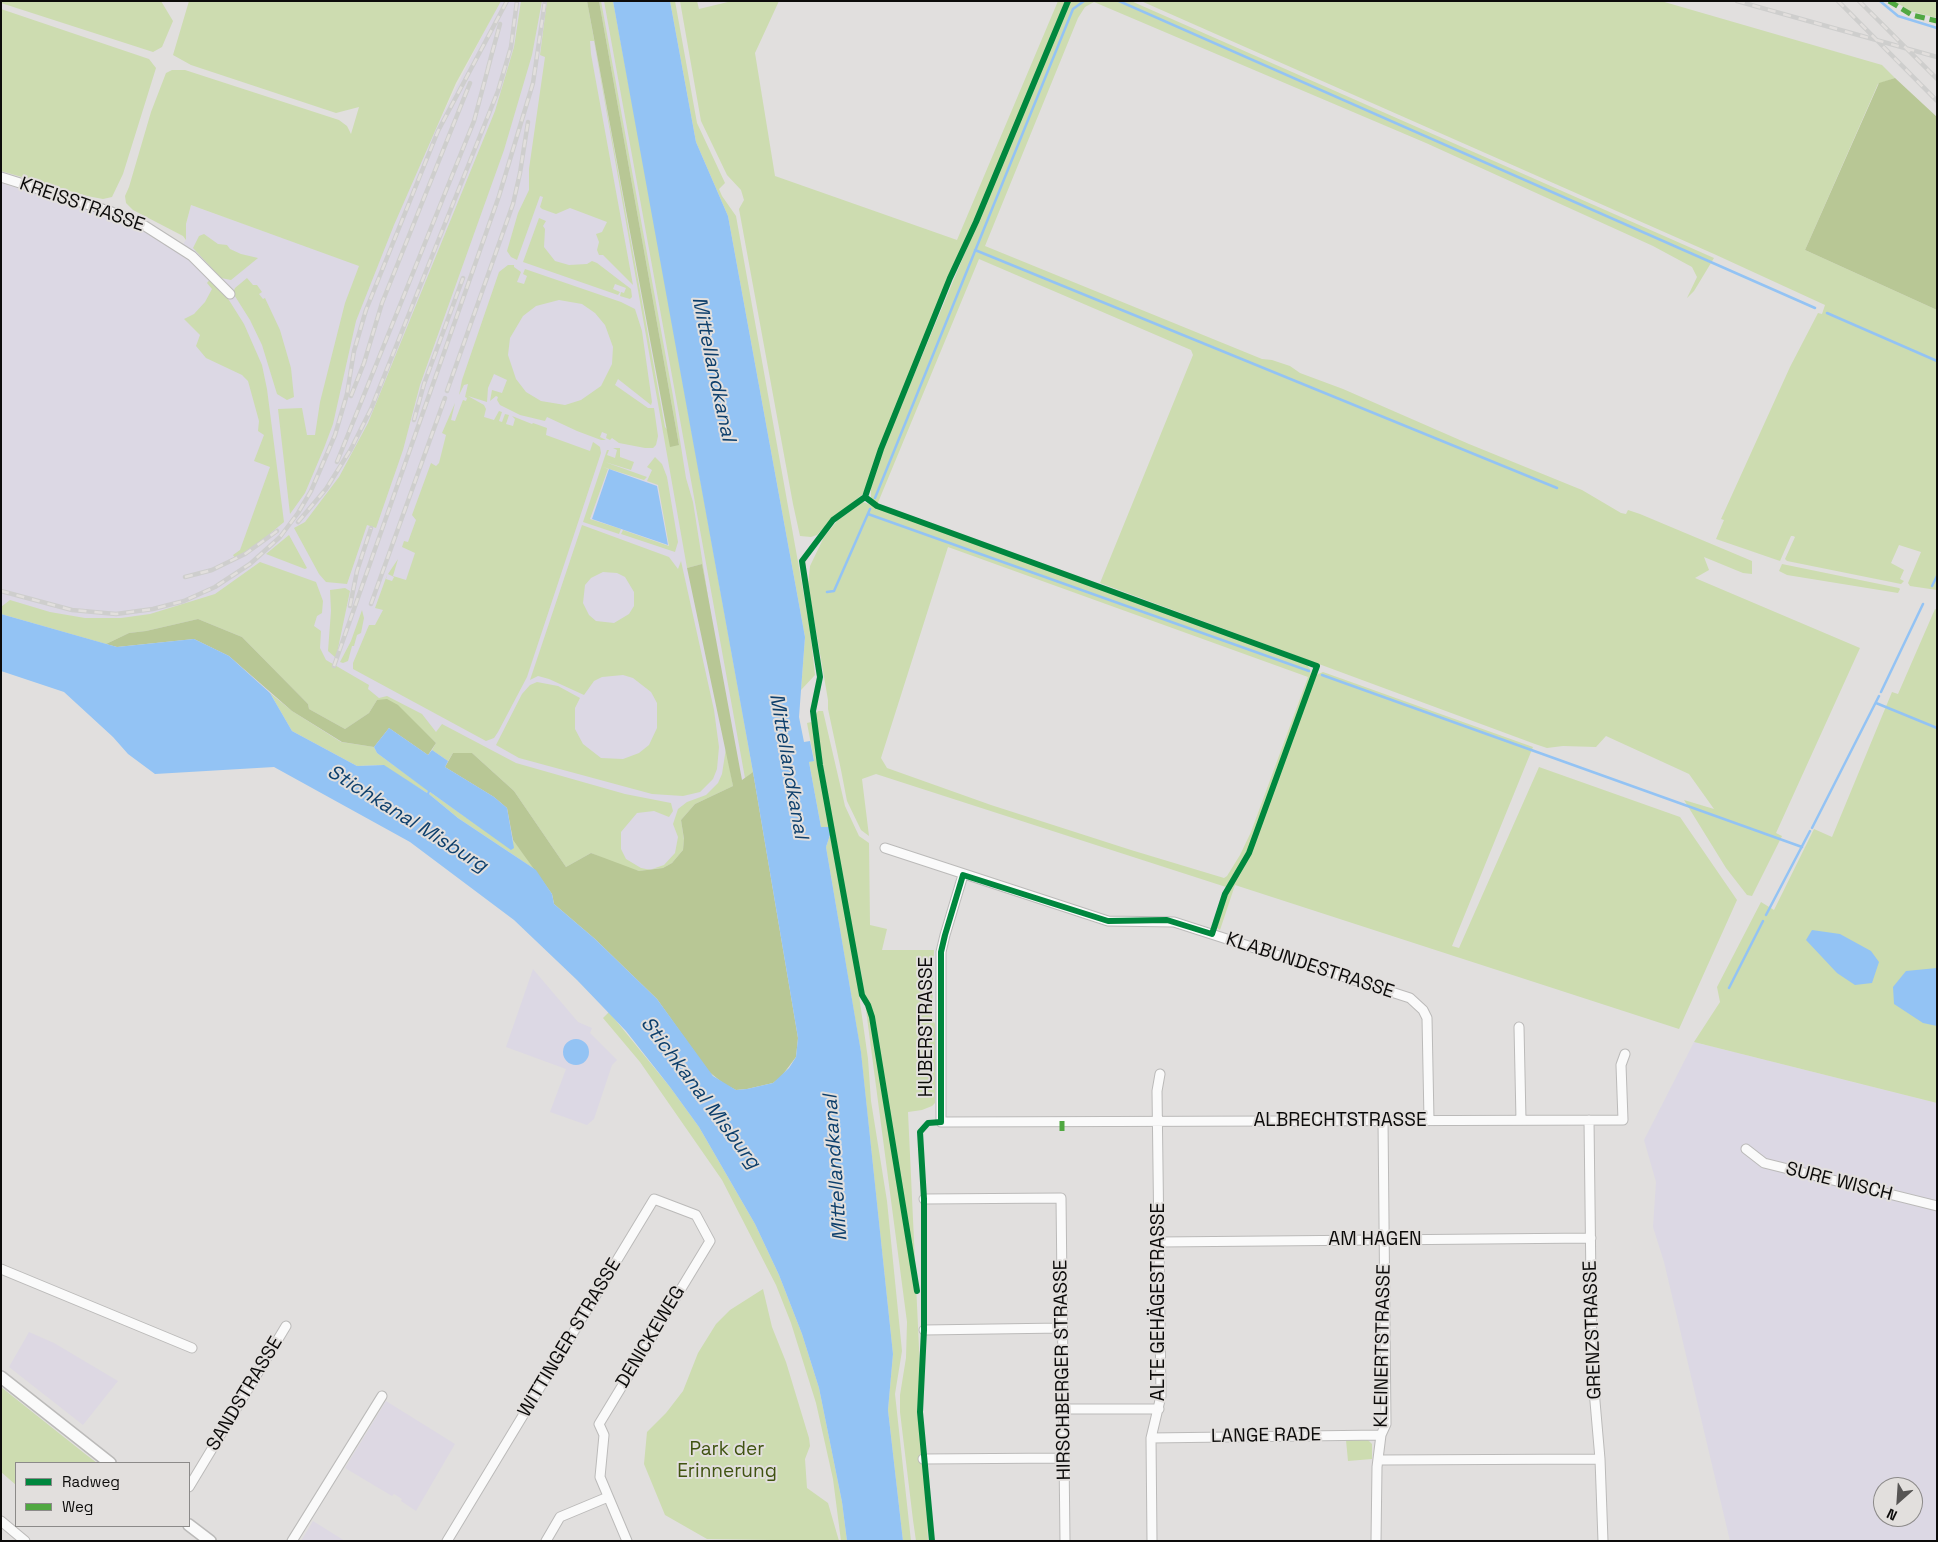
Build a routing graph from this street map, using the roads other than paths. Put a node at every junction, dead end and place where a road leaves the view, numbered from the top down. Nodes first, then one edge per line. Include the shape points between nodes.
1 (1, 177) edge
2 (230, 294) dead end
3 (885, 848) dead end
4 (963, 875) junction
5 (1519, 1027) dead end
6 (1625, 1054) dead end
7 (1160, 1074) dead end
8 (1383, 1120) junction
9 (1429, 1120) junction
10 (1521, 1120) junction
11 (1589, 1120) junction
12 (1158, 1121) junction
13 (941, 1122) joint
14 (1746, 1150) dead end
15 (924, 1199) dead end
16 (1937, 1206) edge
17 (1591, 1238) junction
18 (1384, 1240) junction
19 (710, 1241) joint
20 (1160, 1242) junction
21 (1, 1269) edge
22 (286, 1326) dead end
23 (1062, 1328) junction
24 (924, 1330) dead end
25 (192, 1348) dead end
26 (1, 1376) edge
27 (382, 1396) dead end
28 (1063, 1409) junction
29 (1159, 1409) junction
30 (1381, 1435) junction
31 (1151, 1438) junction
32 (1064, 1458) junction
33 (923, 1459) dead end
34 (1600, 1459) junction
35 (1378, 1460) junction
36 (109, 1462) edge
37 (190, 1485) edge
38 (608, 1497) junction
39 (1, 1521) edge
40 (190, 1526) edge
41 (26, 1541) edge
42 (210, 1541) edge
43 (292, 1541) edge
44 (447, 1541) edge
45 (546, 1541) edge
46 (627, 1541) edge
47 (1064, 1541) edge
48 (1152, 1541) edge
49 (1376, 1541) edge
50 (1603, 1541) edge

1 - 2 street, KREISSTRASSE via 115,213 145,226 192,256
3 - 4 street, KLABUNDESTRASSE
4 - 9 street, KLABUNDESTRASSE via 1108,921 1174,922 1410,998 1427,1018
4 - 13 street, HUBERSTRASSE via 944,935 942,952
5 - 10 street
6 - 11 street, ALBRECHTSTRASSE via 1621,1065 1623,1120
7 - 12 street via 1156,1091
8 - 9 street, ALBRECHTSTRASSE
8 - 12 street, ALBRECHTSTRASSE
8 - 18 street, KLEINERTSTRASSE
9 - 10 street, ALBRECHTSTRASSE
10 - 11 street, ALBRECHTSTRASSE
11 - 17 street, GRENZSTRASSE
12 - 13 street, ALBRECHTSTRASSE
12 - 20 street, ALTE GEHÄGESTRASSE
14 - 16 street, SURE WISCH via 1764,1163
15 - 23 street, HIRSCHBERGER STRASSE via 1061,1198
17 - 18 street, AM HAGEN
17 - 34 street, GRENZSTRASSE via 1592,1380
18 - 20 street, AM HAGEN
18 - 30 street, KLEINERTSTRASSE via 1386,1424
19 - 38 street, DENICKEWEG via 599,1424 604,1435 600,1477
19 - 44 street, WITTINGER STRASSE via 696,1215 654,1199
20 - 29 street, ALTE GEHÄGESTRASSE
21 - 25 street
22 - 37 street, SANDSTRASSE
23 - 24 street
23 - 28 street, HIRSCHBERGER STRASSE
26 - 36 street
27 - 43 street
28 - 29 street
28 - 32 street, HIRSCHBERGER STRASSE
29 - 31 street, ALTE GEHÄGESTRASSE
30 - 31 street, LANGE RADE
30 - 35 street, KLEINERTSTRASSE
31 - 48 street, ALTE GEHÄGESTRASSE
32 - 33 street
32 - 47 street, HIRSCHBERGER STRASSE
34 - 35 street
34 - 50 street, GRENZSTRASSE
35 - 49 street, KLEINERTSTRASSE
38 - 45 street via 560,1517
38 - 46 street, DENICKEWEG
39 - 41 street
40 - 42 street

